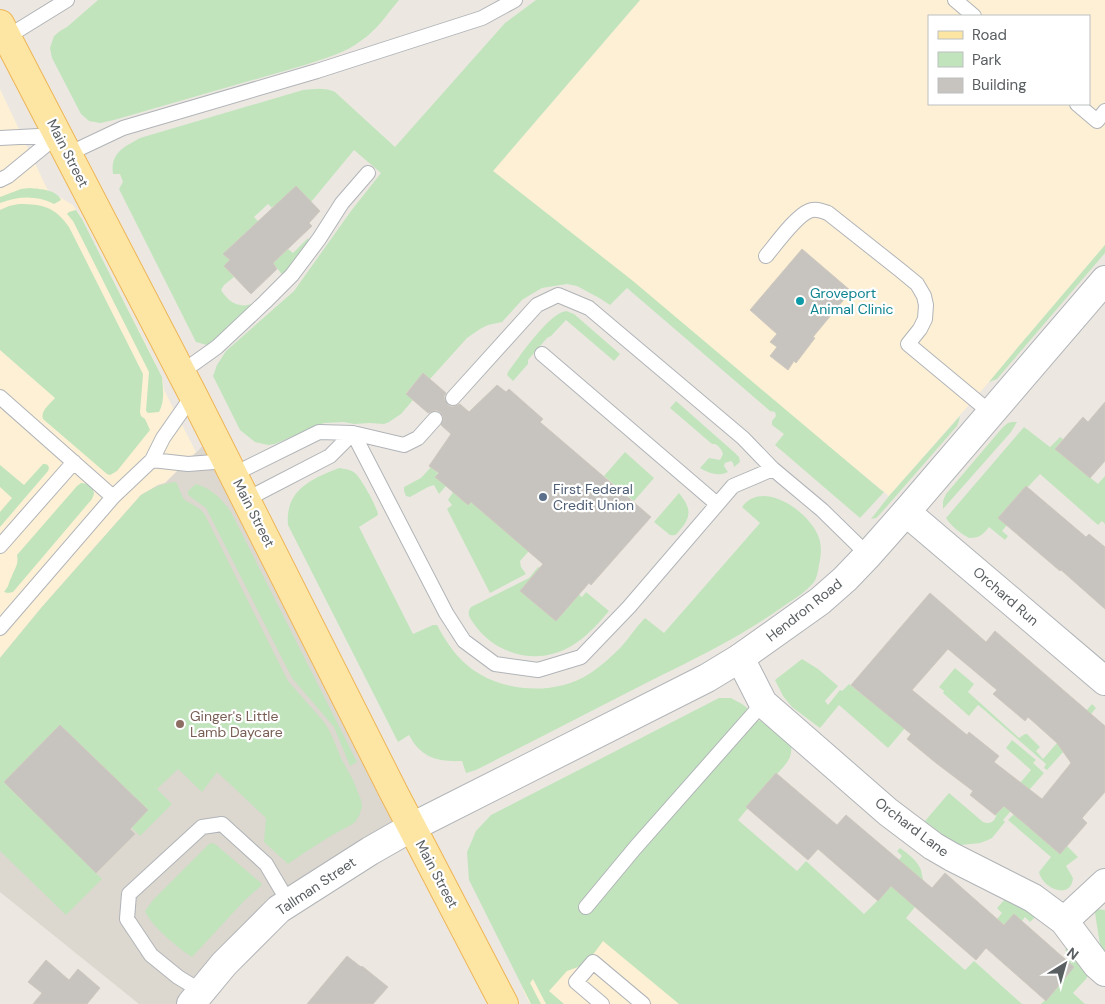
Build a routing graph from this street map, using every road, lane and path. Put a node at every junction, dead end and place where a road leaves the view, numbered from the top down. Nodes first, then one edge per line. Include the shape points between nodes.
1 (67, 0) edge
2 (515, 0) edge
3 (955, 0) edge
4 (973, 15) edge
5 (3, 30) edge
6 (1078, 105) edge
7 (1105, 111) edge
8 (0, 138) edge
9 (63, 144) junction
10 (368, 173) dead end
11 (0, 180) edge
12 (766, 256) dead end
13 (1104, 284) edge
14 (542, 354) dead end
15 (187, 383) junction
16 (0, 397) edge
17 (454, 398) dead end
18 (991, 413) junction
19 (435, 419) dead end
20 (353, 433) junction
21 (152, 460) junction
22 (74, 462) junction
23 (230, 468) junction
24 (773, 469) junction
25 (113, 497) junction
26 (247, 499) junction
27 (717, 504) junction
28 (906, 512) junction
29 (0, 546) edge
30 (868, 555) junction
31 (3, 620) edge
32 (740, 658) junction
33 (1105, 681) edge
34 (763, 702) junction
35 (412, 827) junction
36 (1105, 883) edge
37 (289, 903) junction
38 (586, 908) dead end
39 (1064, 922) junction
40 (1105, 972) edge
41 (196, 998) edge
42 (504, 1004) edge
43 (602, 1004) edge
44 (643, 1004) edge

1 - 5 lane
2 - 9 lane via 482,18 316,71
3 - 4 lane
5 - 9 main road, Main Street
6 - 7 lane via 1096,121
8 - 9 lane
9 - 11 lane
9 - 15 main road, Main Street
10 - 15 lane via 342,203 292,275 217,347
12 - 18 lane via 810,210 828,213 917,284 924,296 925,319 908,344
13 - 18 street, Hendron Road
14 - 27 lane
15 - 21 lane
15 - 23 main road, Main Street
16 - 22 lane
17 - 24 lane via 537,304 558,295 588,308 743,438
18 - 28 street, Hendron Road
19 - 20 lane via 418,438 404,445
20 - 23 lane via 319,432
20 - 26 lane via 330,456
20 - 27 lane via 446,613 464,641 495,664 538,670 580,657 629,607
21 - 23 lane
21 - 25 lane
22 - 25 lane
22 - 29 lane
23 - 26 main road, Main Street
24 - 27 lane via 733,486
24 - 30 lane
25 - 31 lane
26 - 35 main road, Main Street
28 - 30 street, Hendron Road
28 - 33 street, Orchard Run
30 - 32 street, Hendron Road via 820,601
32 - 34 street, Orchard Lane
32 - 35 street, Hendron Road via 707,678
34 - 38 lane via 641,840
34 - 39 street, Orchard Lane via 915,833 952,857 1034,898
35 - 37 street, Tallman Street
35 - 42 main road, Main Street
36 - 39 street
37 - 41 street, Tallman Street via 224,964
37 - 41 lane via 266,864 222,824 202,827 129,894 127,918 151,954
39 - 40 street, Orchard Lane
43 - 44 lane via 576,982 593,962

